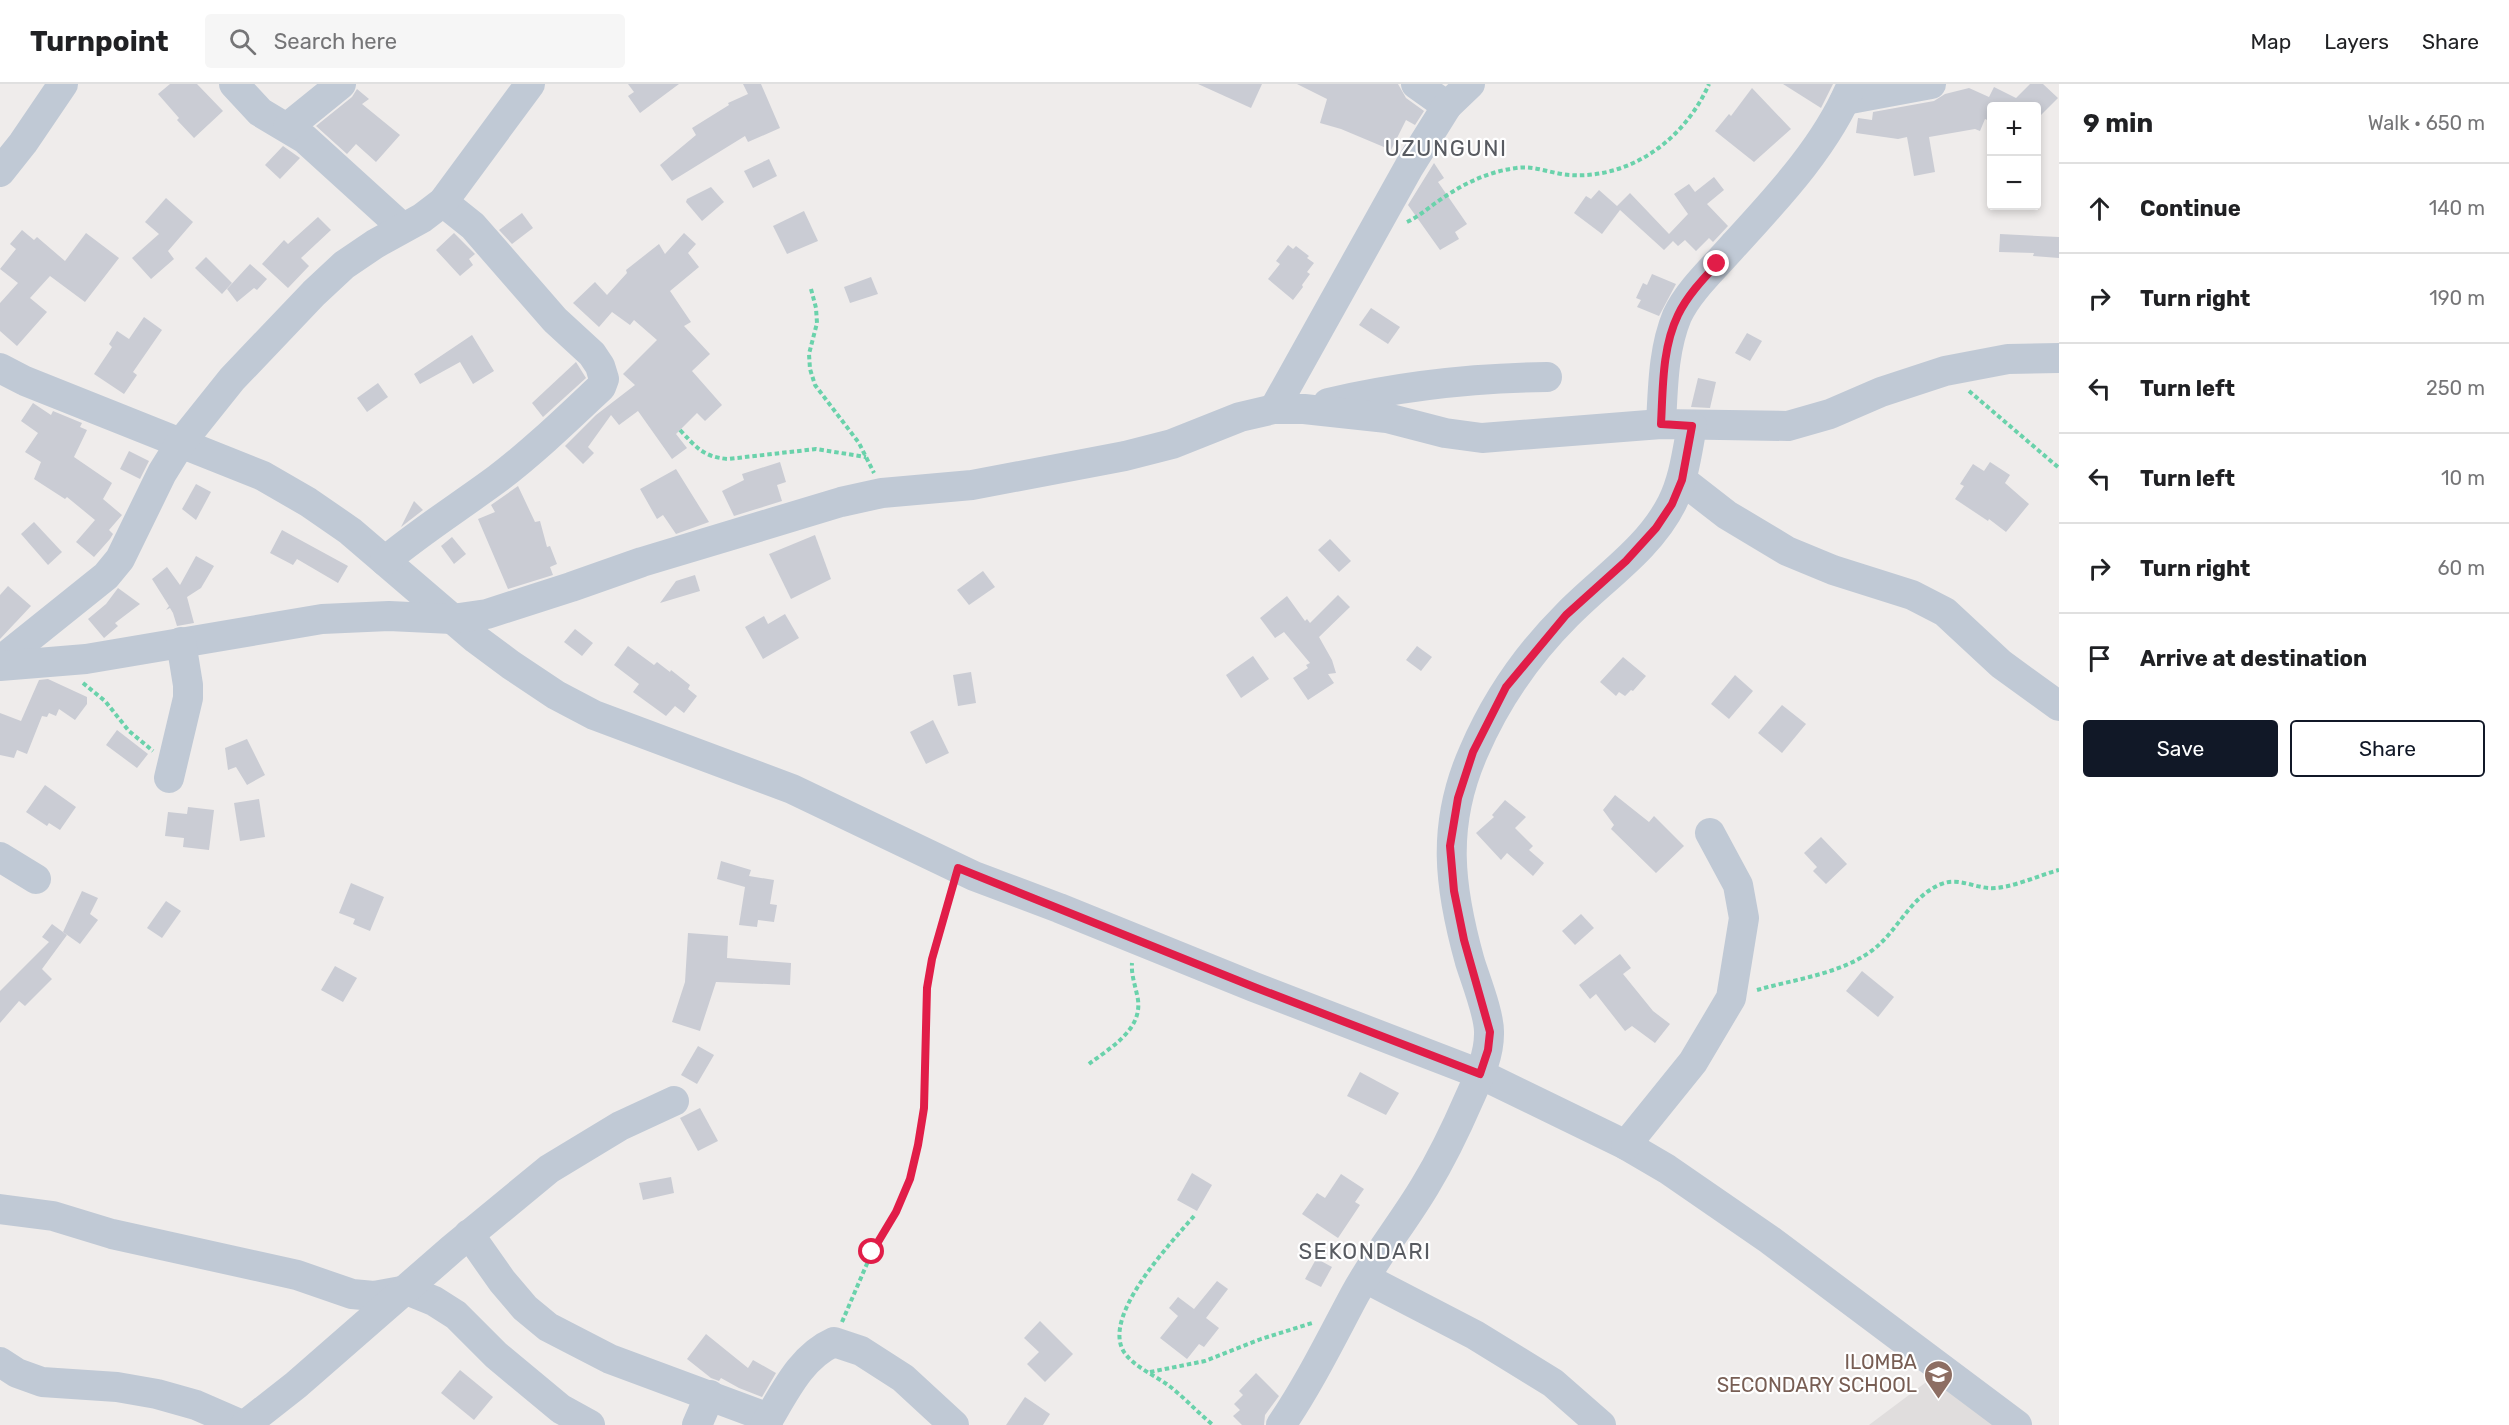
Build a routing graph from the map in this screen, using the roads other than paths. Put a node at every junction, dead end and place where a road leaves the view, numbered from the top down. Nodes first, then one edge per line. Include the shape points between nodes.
1 (63, 84) edge
2 (234, 84) edge
3 (341, 84) edge
4 (1416, 84) edge
5 (1470, 84) edge
6 (1931, 84) edge
7 (526, 86) edge
8 (1848, 92) edge
9 (1448, 106) junction
10 (288, 127) junction
11 (0, 172) edge
12 (442, 202) junction
13 (403, 228) junction
14 (2059, 358) edge
15 (0, 368) edge
16 (1547, 377) dead end
17 (1274, 409) junction
18 (1304, 409) junction
19 (1661, 424) junction
20 (1692, 426) junction
21 (180, 444) junction
22 (1682, 480) junction
23 (385, 561) junction
24 (452, 619) junction
25 (181, 642) junction
26 (0, 661) edge
27 (0, 666) edge
28 (2059, 706) edge
29 (171, 770) road end
30 (1710, 833) dead end
31 (0, 857) edge
32 (36, 879) dead end
33 (1480, 1074) junction
34 (674, 1101) dead end
35 (1626, 1145) junction
36 (0, 1209) edge
37 (469, 1234) junction
38 (1365, 1278) junction
39 (407, 1290) junction
40 (0, 1362) edge
41 (711, 1395) junction
42 (767, 1422) edge
43 (244, 1425) edge
44 (590, 1425) edge
45 (697, 1425) edge
46 (954, 1425) edge
47 (1281, 1425) edge
48 (1601, 1425) edge
49 (2017, 1425) edge

1 - 11 street
2 - 10 street via 260,112
3 - 10 street
4 - 9 street
5 - 9 street
6 - 8 street via 1894,93
7 - 12 street
8 - 19 street via 1821,141 1697,286 1678,314 1668,342
9 - 17 street via 1409,167
10 - 13 street
12 - 13 street
12 - 23 street via 479,233 555,320 591,354 604,379 601,387 525,456
13 - 21 street via 358,255 315,292 240,371
14 - 20 street via 2008,359 1945,371 1788,426
15 - 21 street
16 - 18 street via 1479,378 1411,386
17 - 18 street
17 - 24 street via 1125,456 972,485 882,493 807,511 517,605
18 - 19 street via 1387,418 1482,438
19 - 20 street
20 - 22 street
21 - 23 street via 262,476 299,497 350,531
21 - 26 street via 162,472 120,559 106,576
22 - 28 street via 1727,515 1786,550 1833,570 1912,595 1945,612 2001,663
22 - 33 street via 1656,528 1566,615 1506,687 1473,752 1458,798 1450,846 1464,940 1490,1032
23 - 24 street
24 - 25 street via 322,619
24 - 33 street via 511,665 594,715 792,789 958,868
25 - 27 street via 86,659
25 - 29 street via 188,698
30 - 35 street via 1738,885 1744,918 1731,998 1693,1062
31 - 32 street
33 - 35 street
33 - 38 street via 1425,1187
34 - 37 street via 620,1126 549,1169
35 - 49 street via 1770,1240
36 - 39 street via 53,1216 112,1234 297,1275 352,1294 374,1296
37 - 39 street
37 - 41 street via 525,1308 548,1326 610,1359
38 - 47 street
38 - 48 street via 1475,1335 1546,1378
39 - 43 street via 267,1410
39 - 44 street via 456,1315 561,1409
40 - 43 street via 42,1382 157,1394
41 - 42 street
41 - 45 street
42 - 46 street via 797,1372 821,1348 834,1342 861,1351 903,1378

